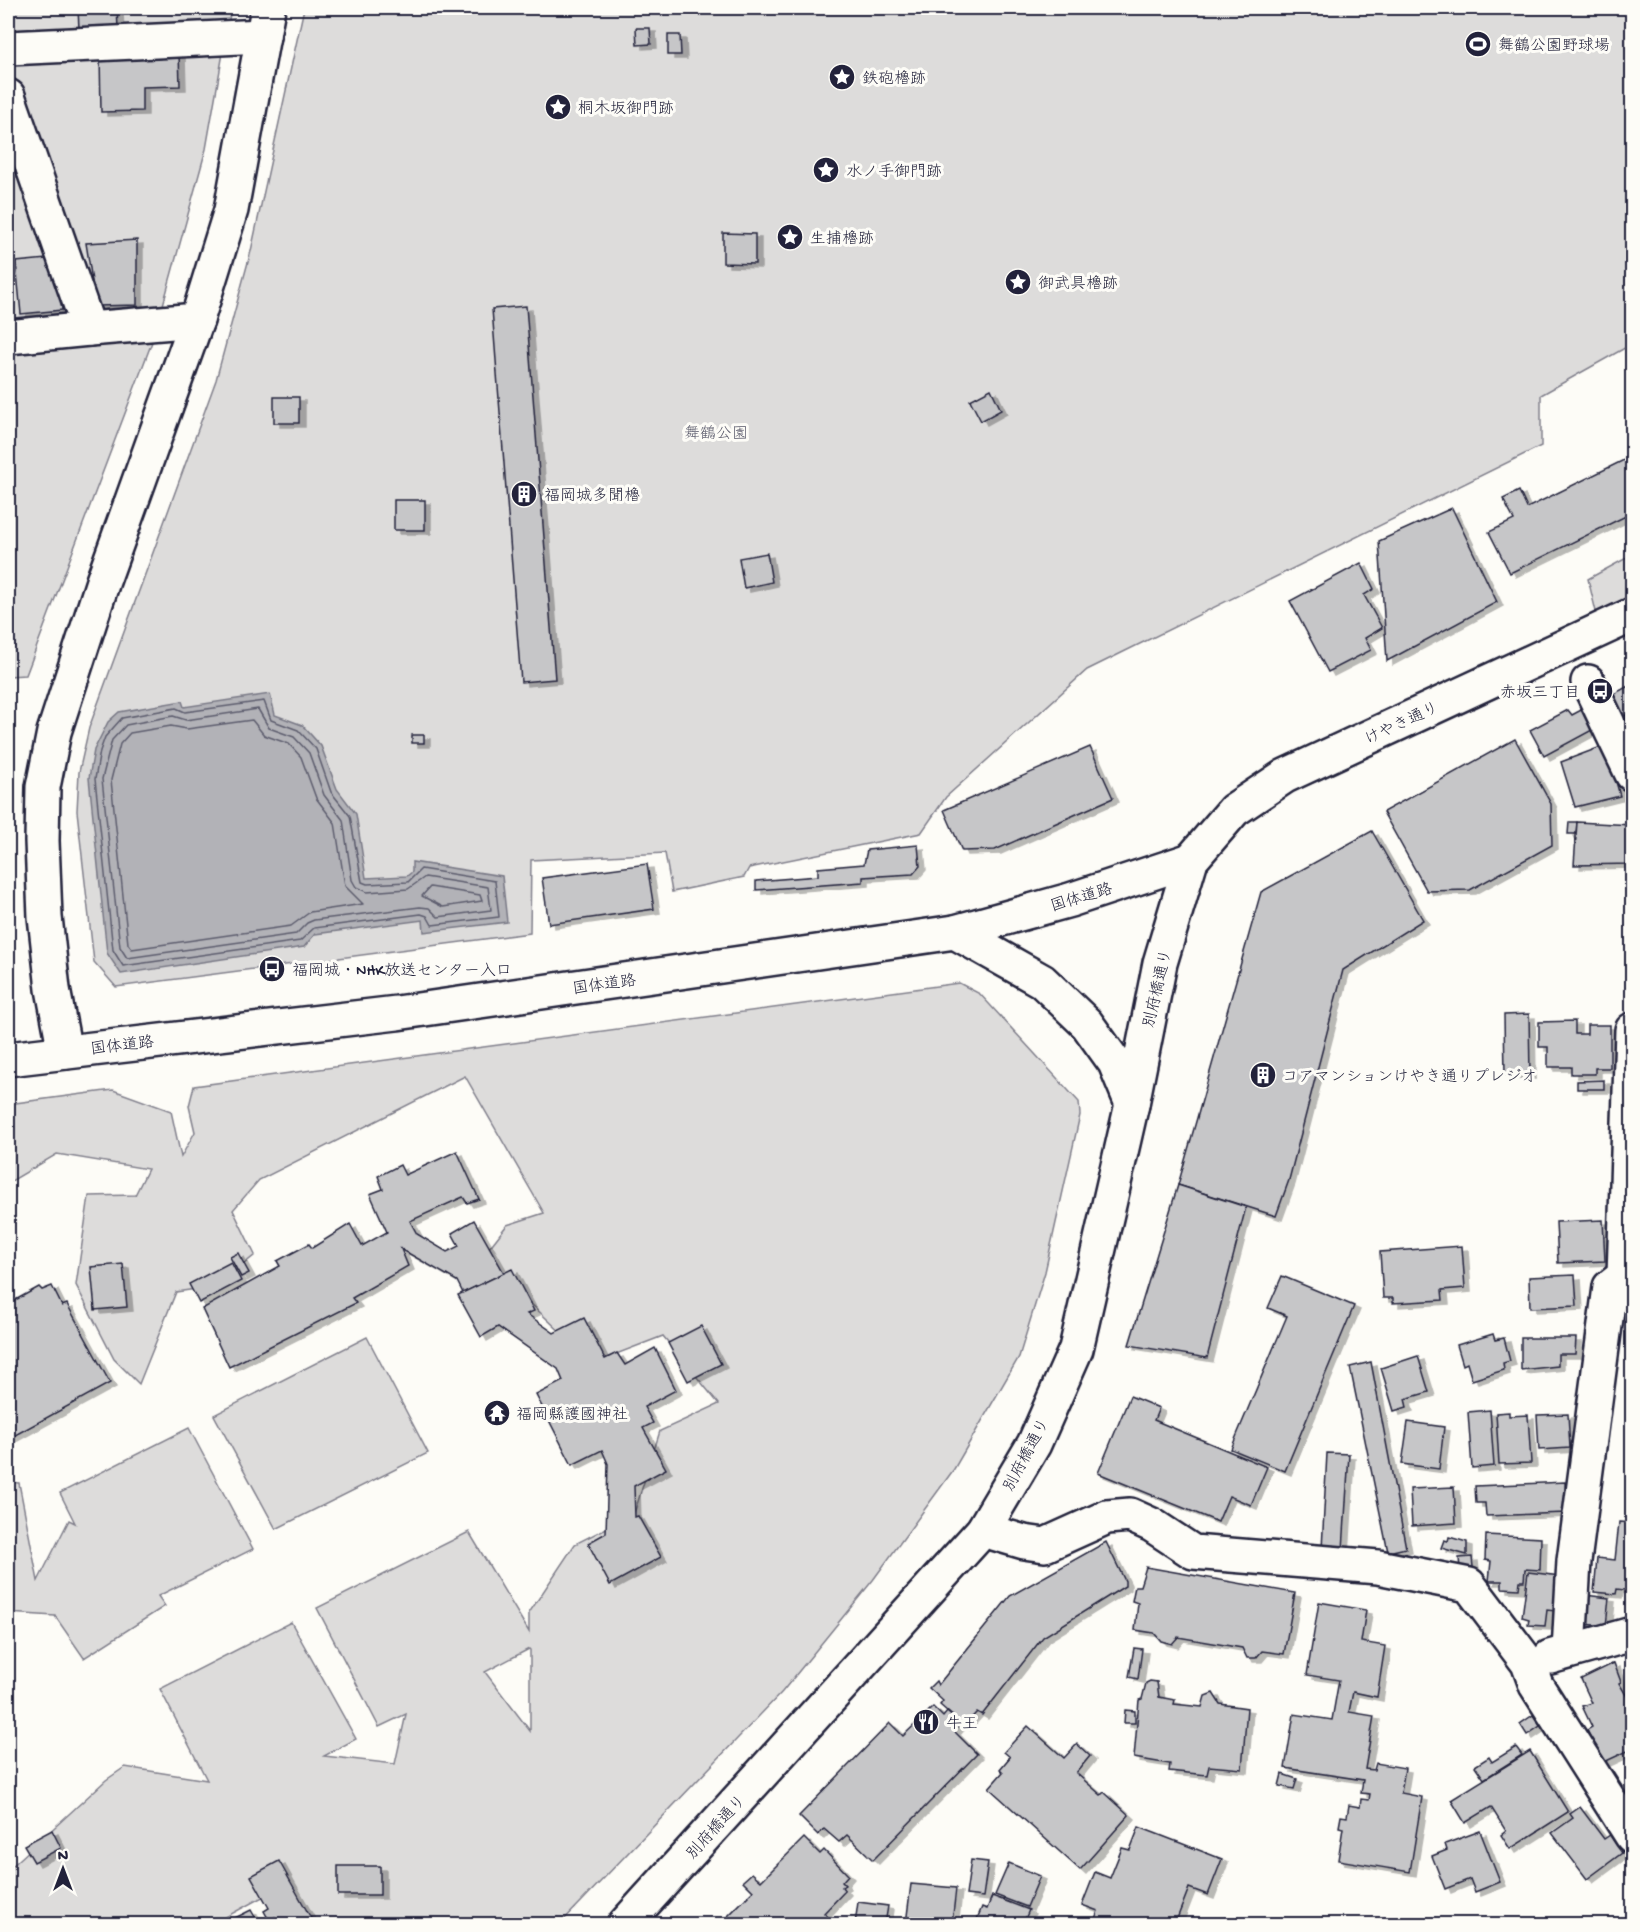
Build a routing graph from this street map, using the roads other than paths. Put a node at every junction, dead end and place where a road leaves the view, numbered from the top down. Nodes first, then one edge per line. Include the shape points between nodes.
1 (265, 22) edge
2 (8, 48) edge
3 (8, 96) edge
4 (197, 320) junction
5 (89, 329) junction
6 (8, 337) edge
7 (1632, 615) edge
8 (1588, 682) dead end
9 (1632, 774) edge
10 (1191, 860) junction
11 (955, 932) junction
12 (1632, 1030) edge
13 (65, 1052) junction
14 (8, 1059) edge
15 (1132, 1104) junction
16 (1628, 1276) edge
17 (983, 1530) junction
18 (1632, 1634) edge
19 (1569, 1651) junction
20 (1528, 1663) junction
21 (1632, 1836) edge
22 (625, 1924) edge

1 - 2 main road
1 - 4 main road via 231,210
3 - 5 main road
4 - 5 main road
4 - 13 main road via 99,592 54,732 43,787 45,917
5 - 6 main road
7 - 10 main road, けやき通り via 1285,776 1234,810
8 - 9 main road
10 - 11 main road, 国体道路
10 - 15 main road, 別府橋通り via 1160,963
11 - 13 main road, 国体道路 via 397,1013
11 - 15 main road via 1042,981 1087,1024 1114,1063
12 - 16 main road
13 - 14 main road, 国体道路
15 - 17 main road, 別府橋通り via 1076,1349 1034,1444
16 - 19 main road via 1611,1287 1574,1561
17 - 20 main road via 1045,1545 1107,1517 1130,1515 1193,1552 1378,1567 1468,1585
17 - 22 main road, 別府橋通り
18 - 19 main road
19 - 20 main road
20 - 21 main road via 1536,1684

